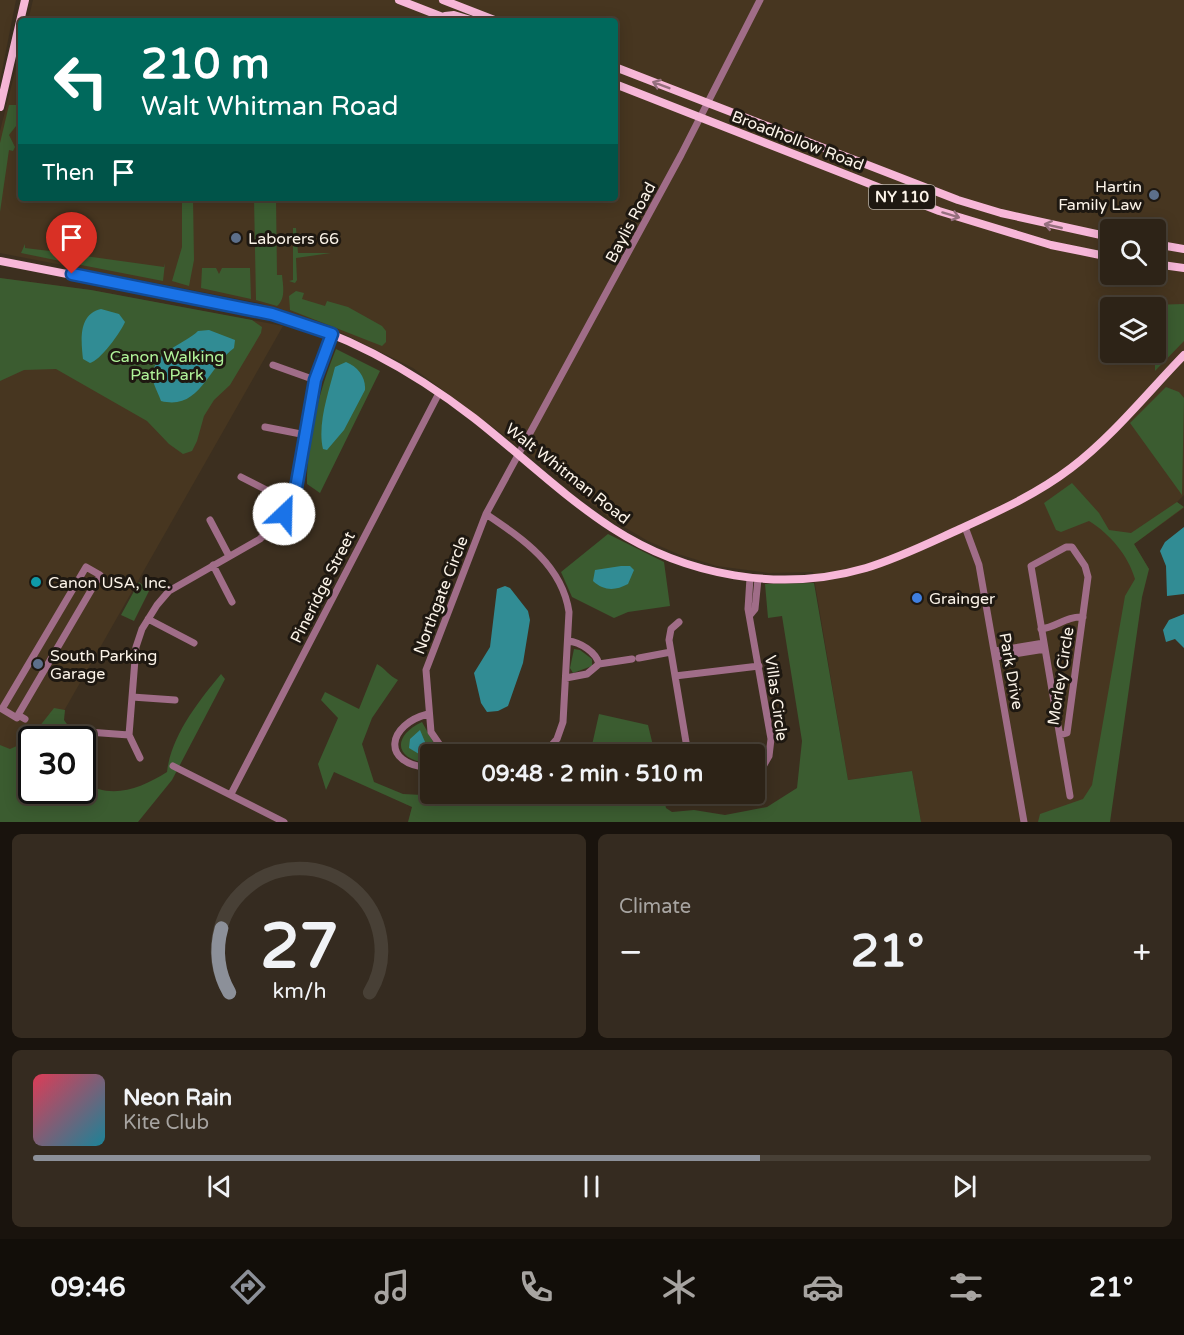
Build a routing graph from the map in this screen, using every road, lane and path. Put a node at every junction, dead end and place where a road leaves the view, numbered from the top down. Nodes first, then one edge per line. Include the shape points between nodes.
1 (25, 0) edge
2 (399, 0) edge
3 (443, 0) edge
4 (760, 0) edge
5 (442, 16) junction
6 (21, 18) edge
7 (446, 18) edge
8 (464, 18) edge
9 (489, 18) edge
10 (18, 30) edge
11 (618, 68) edge
12 (618, 85) edge
13 (706, 103) junction
14 (0, 107) edge
15 (700, 118) junction
16 (1100, 235) edge
17 (1166, 246) edge
18 (1184, 249) edge
19 (1100, 255) edge
20 (0, 261) edge
21 (16, 264) junction
22 (0, 266) edge
23 (1166, 266) edge
24 (1184, 268) edge
25 (332, 334) junction
26 (1184, 355) edge
27 (273, 365) dead end
28 (315, 380) junction
29 (440, 393) junction
30 (265, 427) dead end
31 (306, 435) junction
32 (519, 455) junction
33 (242, 477) dead end
34 (290, 502) junction
35 (486, 514) junction
36 (210, 520) dead end
37 (965, 527) junction
38 (229, 556) junction
39 (213, 565) junction
40 (754, 578) junction
41 (232, 602) dead end
42 (1083, 617) junction
43 (148, 619) junction
44 (678, 622) dead end
45 (1041, 629) junction
46 (568, 641) junction
47 (194, 643) dead end
48 (1044, 646) junction
49 (671, 652) junction
50 (995, 654) junction
51 (599, 664) junction
52 (759, 666) junction
53 (675, 676) junction
54 (566, 678) junction
55 (132, 697) junction
56 (175, 700) dead end
57 (428, 714) junction
58 (22, 717) joint
59 (96, 733) edge
60 (129, 735) junction
61 (1060, 735) junction
62 (438, 744) edge
63 (552, 744) edge
64 (686, 744) edge
65 (140, 758) dead end
66 (765, 764) edge
67 (174, 766) dead end
68 (420, 766) edge
69 (231, 794) junction
70 (1070, 796) dead end
71 (284, 822) edge
72 (1024, 822) edge

1 - 6 main road
2 - 5 main road
3 - 9 main road
4 - 13 street, Baylis Road
5 - 7 main road
5 - 8 main road
10 - 14 main road
13 -> 11 main road, Broadhollow Road / NY 110
12 - 15 main road, Broadhollow Road / NY 110
13 - 15 street, Baylis Road
16 -> 13 main road, Broadhollow Road / NY 110 via 958,200
15 -> 19 main road, Broadhollow Road / NY 110 via 939,211 1051,245
15 - 32 street, Baylis Road
17 - 18 main road
20 - 21 main road, Walt Whitman Road
21 - 22 main road
21 - 25 main road, Walt Whitman Road via 223,303
23 - 24 main road
25 - 28 street
25 - 29 main road, Walt Whitman Road via 400,366
26 - 37 main road, Walt Whitman Road via 1071,468 1028,497
27 - 28 street
28 - 31 street
29 - 32 main road, Walt Whitman Road
29 - 69 street, Pineridge Street
30 - 31 street
31 - 34 street
32 - 35 street, Northgate Circle
32 - 40 main road, Walt Whitman Road via 603,522 644,547 687,564
33 - 34 street
34 - 38 street via 271,530
35 - 46 street via 543,559 559,578 568,605
35 - 57 street, Northgate Circle via 429,660
36 - 38 street
37 - 40 main road, Walt Whitman Road via 891,560 858,570 811,578
37 - 50 street, Park Drive via 979,565
38 - 39 street
39 - 41 street
39 - 43 street via 169,591
40 - 52 street, Villas Circle via 747,603
42 - 45 street, Morley Circle via 1068,618
42 - 45 street, Morley Circle via 1088,577 1072,547 1066,547 1031,566
42 - 61 street, Morley Circle via 1067,734
43 - 47 street
43 - 55 street via 136,647
44 - 49 street via 671,629
45 - 48 street, Morley Circle
46 - 51 street via 584,647 596,656
46 - 54 street
48 - 50 street, Morley Circle
48 - 61 street, Morley Circle
49 - 51 street
49 - 53 street
50 - 72 street, Park Drive
51 - 54 street via 587,674
52 - 53 street
52 - 66 street, Villas Circle via 771,739
53 - 64 street
54 - 63 street via 561,732
55 - 56 street
55 - 60 street
57 - 62 street, Northgate Circle
57 - 68 street via 412,721 395,743 395,751 404,762
58 - 58 street via 100,575 86,567 2,710
59 - 60 street
60 - 65 street
61 - 70 street, Morley Circle
67 - 69 street
69 - 71 street

